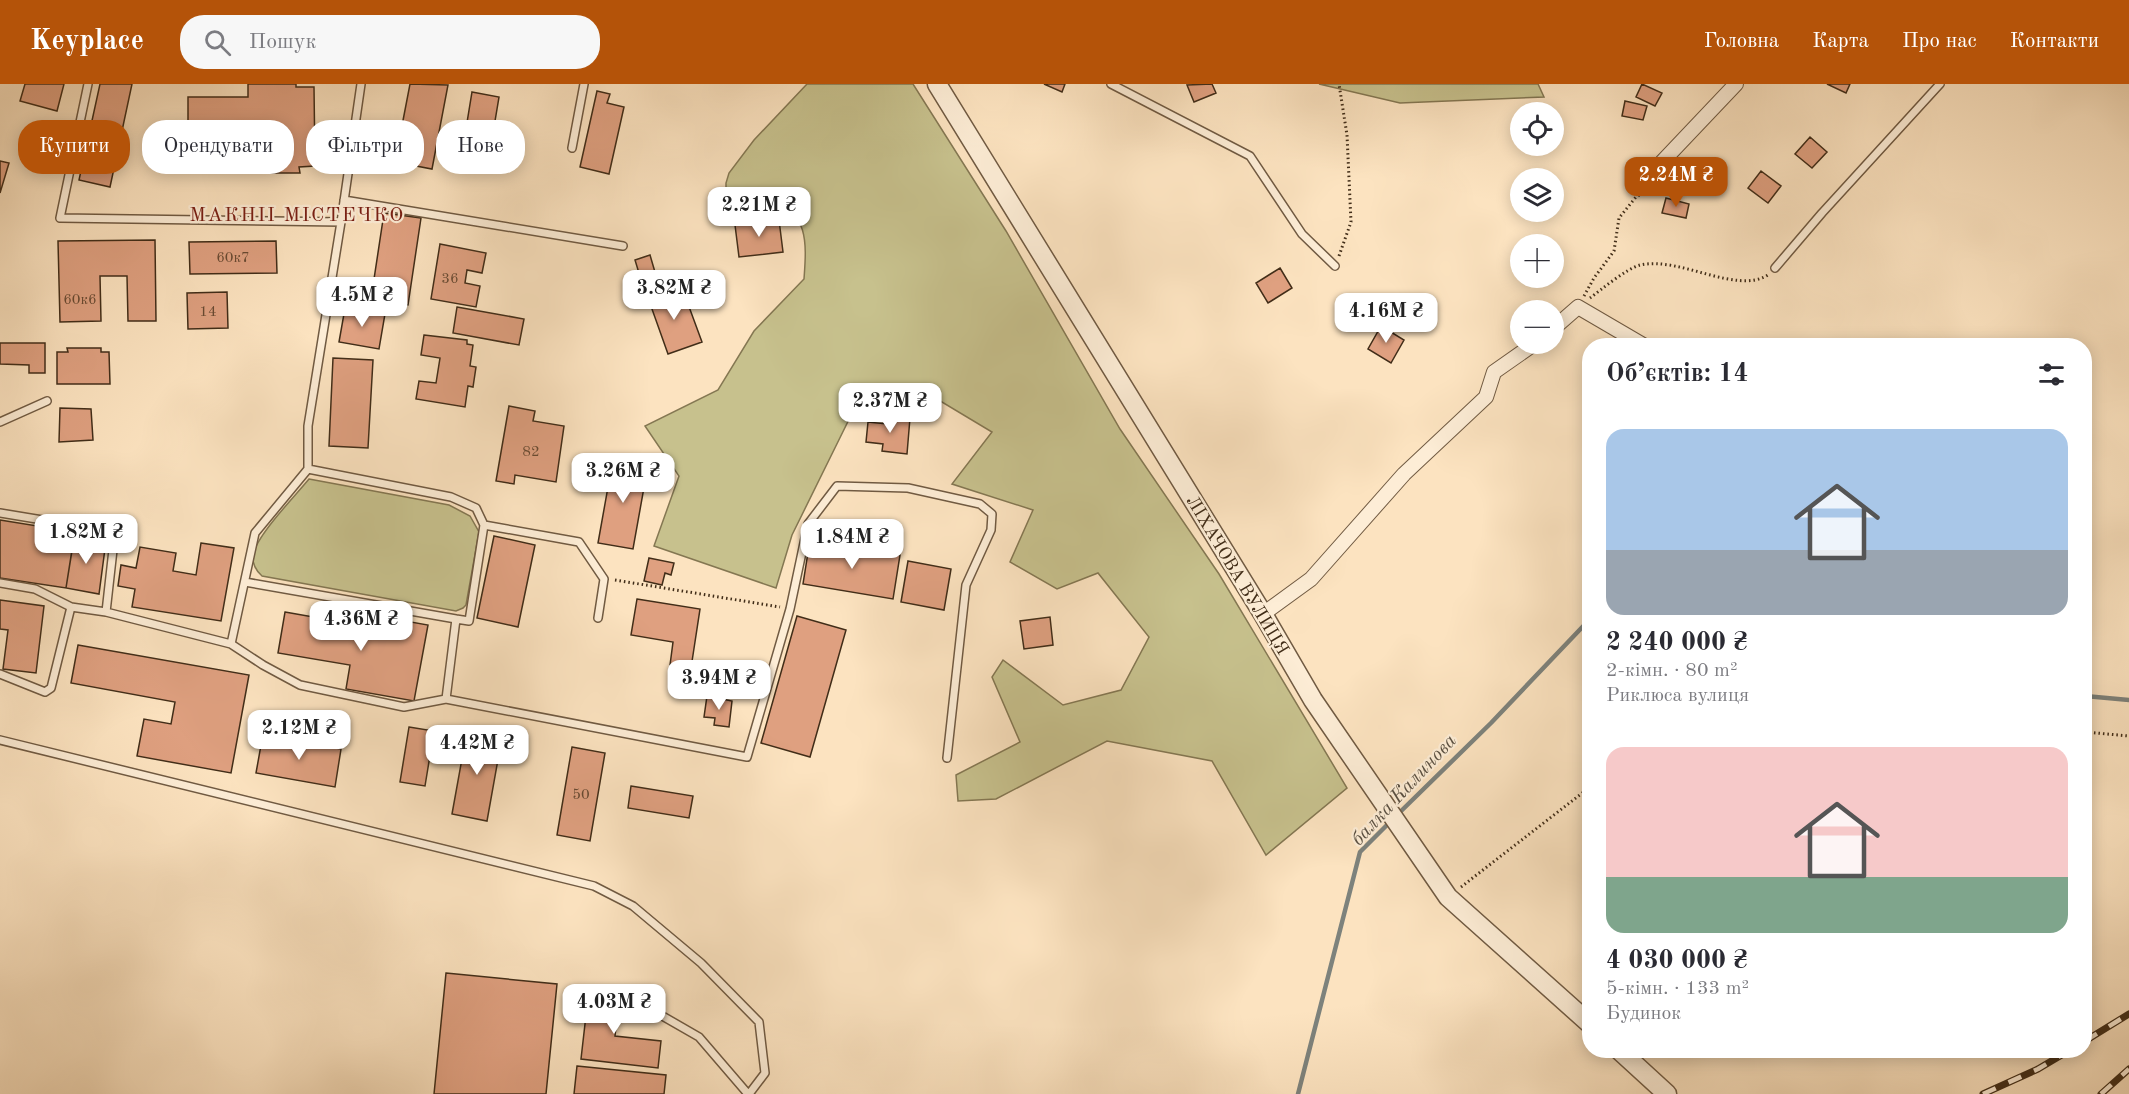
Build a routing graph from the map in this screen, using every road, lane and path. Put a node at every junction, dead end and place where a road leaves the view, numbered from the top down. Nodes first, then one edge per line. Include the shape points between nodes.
1 (88, 84) edge
2 (361, 84) edge
3 (584, 84) edge
4 (937, 84) edge
5 (1111, 84) edge
6 (1339, 84) edge
7 (1736, 84) edge
8 (1940, 84) edge
9 (572, 148) dead end
10 (1662, 162) joint
11 (344, 200) junction
12 (341, 222) junction
13 (623, 246) dead end
14 (1335, 266) joint
15 (1775, 268) joint
16 (1578, 307) junction
17 (1564, 319) edge
18 (1631, 338) edge
19 (1520, 354) edge
20 (47, 401) dead end
21 (0, 422) edge
22 (308, 469) junction
23 (0, 513) edge
24 (484, 525) junction
25 (604, 579) junction
26 (245, 582) junction
27 (0, 583) edge
28 (71, 607) junction
29 (790, 609) junction
30 (106, 612) junction
31 (1263, 614) junction
32 (598, 618) dead end
33 (456, 619) junction
34 (231, 644) junction
35 (0, 674) edge
36 (446, 699) junction
37 (2092, 733) edge
38 (2129, 736) edge
39 (0, 740) edge
40 (947, 758) dead end
41 (1582, 793) edge
42 (1448, 897) junction
43 (645, 1005) dead end
44 (1582, 1017) edge
45 (1627, 1058) edge
46 (749, 1094) edge
47 (1668, 1094) edge

1 - 12 lane via 60,218
2 - 11 lane
3 - 9 lane
4 - 31 street, ЛІХАЧОВА ВУЛИЦЯ
5 - 14 lane via 1251,156 1302,234
6 - 14 path via 1347,135 1351,222
7 - 10 street
8 - 15 lane
10 - 16 path via 1647,190 1619,218 1614,251
11 - 12 lane
11 - 13 lane
12 - 22 lane via 308,426
15 - 16 path via 1765,277 1742,282 1668,264 1639,266
16 - 17 street
16 - 18 street
19 - 31 street via 1494,372 1486,397 1404,474 1311,579
20 - 21 lane
22 - 24 lane via 451,497 476,508
22 - 26 lane via 255,533
23 - 30 lane via 115,532
24 - 25 lane via 579,542
24 - 33 lane via 469,621
25 - 29 path
25 - 32 lane
26 - 33 lane
26 - 34 lane
27 - 28 lane via 35,589
28 - 30 lane
28 - 35 lane via 51,688 45,692
29 - 36 lane via 747,757
29 - 40 lane via 808,524 837,486 908,488 980,504 992,514 991,530 966,585
30 - 34 lane
31 - 42 street, ЛІХАЧОВА ВУЛИЦЯ via 1313,700
33 - 36 lane
34 - 36 lane via 300,685 404,707
37 - 38 path
39 - 46 lane via 594,886 633,906 701,963 759,1023 765,1073
41 - 42 path
42 - 44 street, ЛІХАЧОВА ВУЛИЦЯ
43 - 46 lane via 699,1037
45 - 47 street

